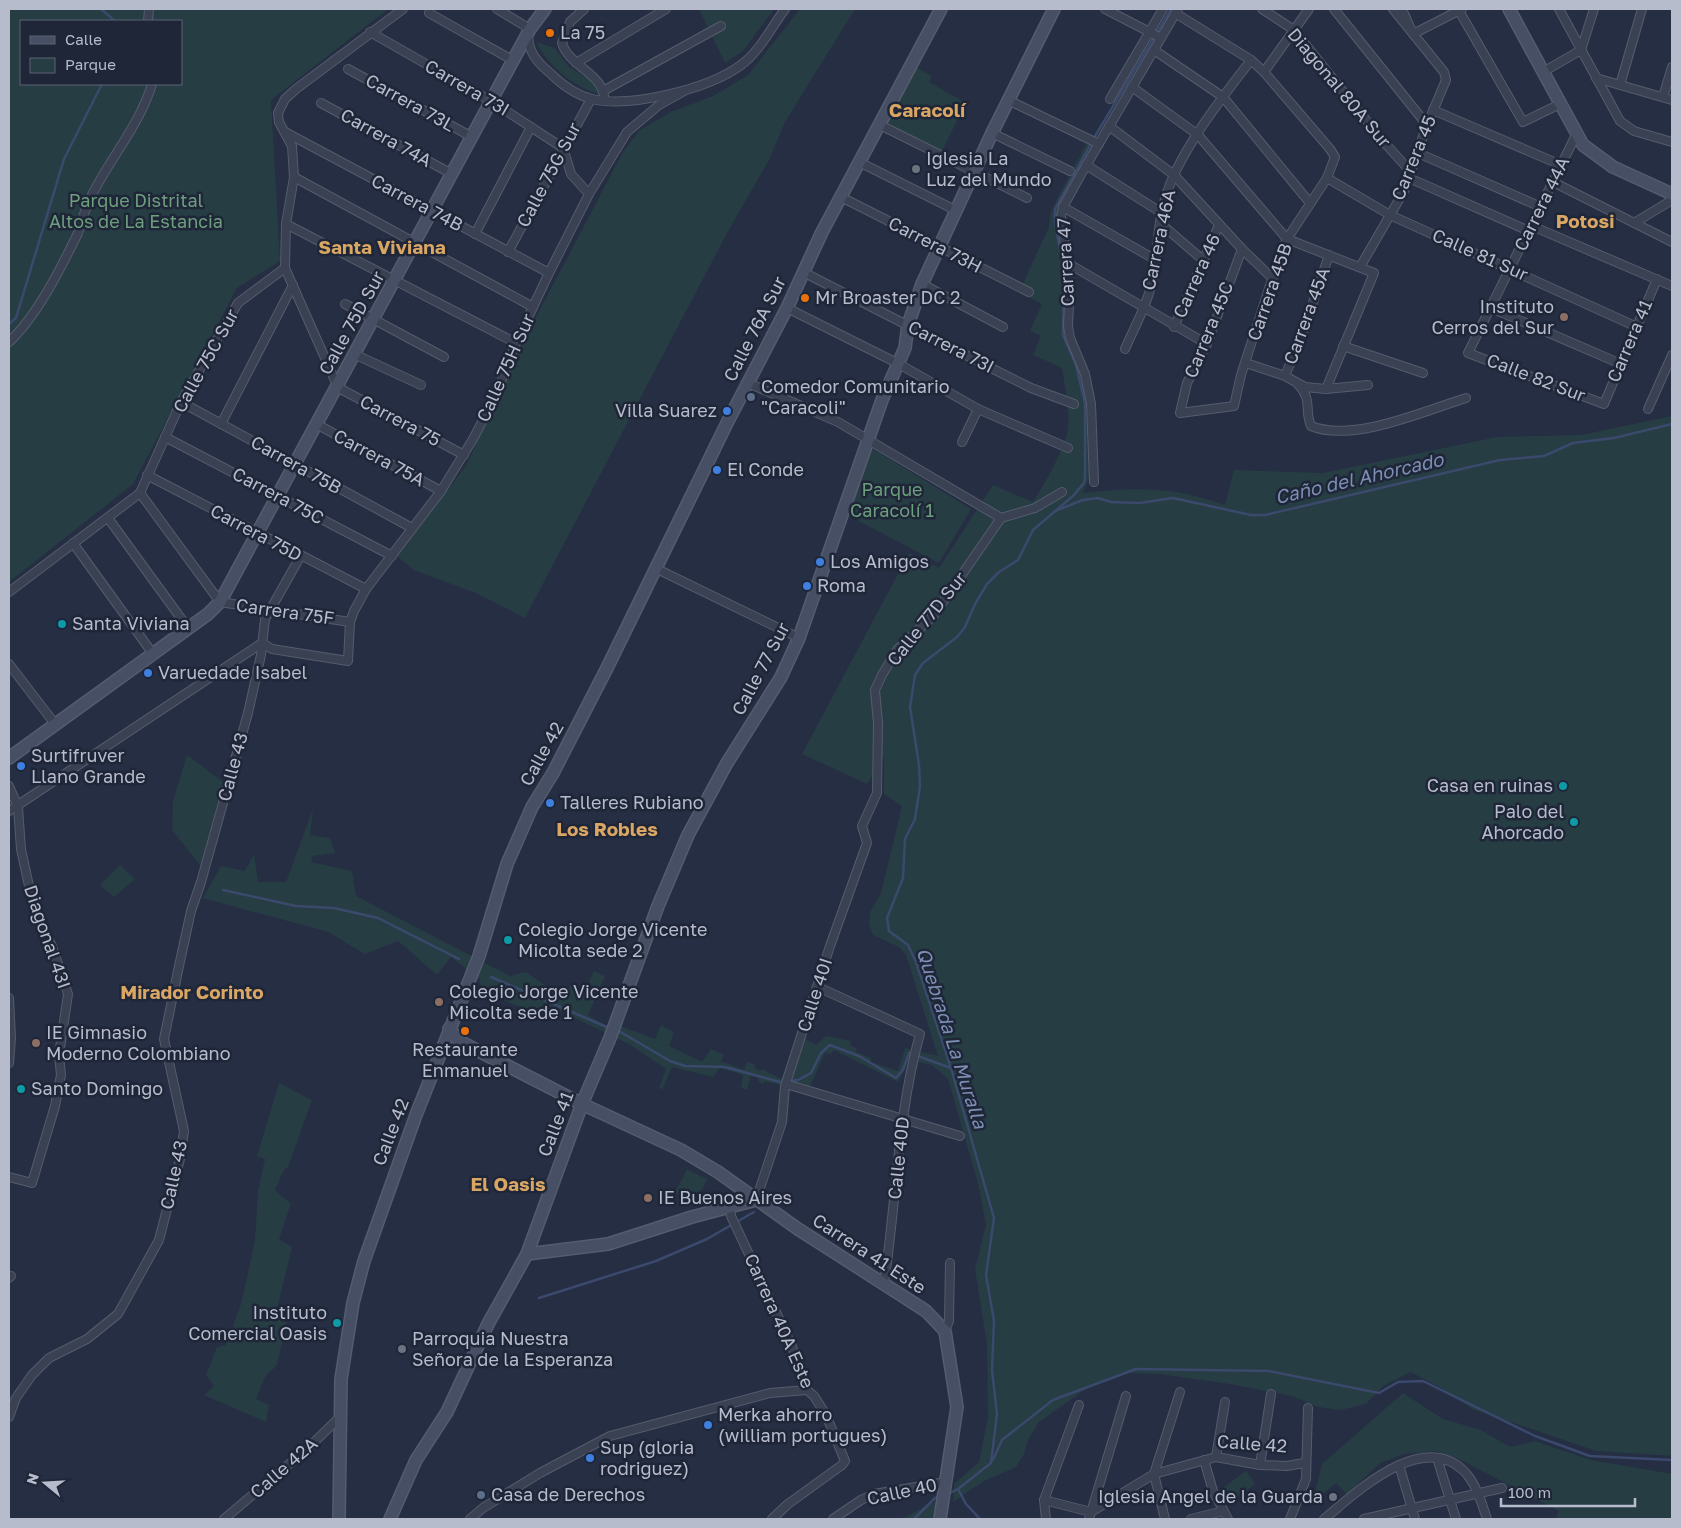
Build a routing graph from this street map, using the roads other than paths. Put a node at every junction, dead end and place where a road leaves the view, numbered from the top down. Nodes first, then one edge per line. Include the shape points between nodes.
1 (403, 9) edge
2 (497, 9) edge
3 (544, 9) edge
4 (584, 9) edge
5 (666, 9) edge
6 (785, 9) edge
7 (940, 9) edge
8 (1054, 9) edge
9 (1105, 9) edge
10 (1163, 9) edge
11 (1262, 9) edge
12 (1275, 9) edge
13 (1309, 9) edge
14 (1334, 9) edge
15 (1393, 9) edge
16 (1402, 9) edge
17 (1459, 9) edge
18 (1509, 9) edge
19 (1559, 9) edge
20 (1594, 9) edge
21 (1642, 9) edge
22 (1176, 11) edge
23 (429, 13) dead end
24 (1276, 18) junction
25 (721, 26) dead end
26 (1294, 30) junction
27 (529, 31) junction
28 (370, 32) junction
29 (1155, 34) junction
30 (1413, 34) junction
31 (1154, 50) junction
32 (1581, 50) junction
33 (1251, 60) junction
34 (514, 61) junction
35 (576, 63) junction
36 (1672, 67) edge
37 (348, 69) dead end
38 (1264, 72) junction
39 (1543, 72) junction
40 (1596, 78) junction
41 (152, 85) edge
42 (1620, 85) junction
43 (1132, 87) junction
44 (686, 90) junction
45 (603, 91) junction
46 (1663, 97) junction
47 (591, 98) junction
48 (1116, 98) junction
49 (1223, 98) junction
50 (604, 100) junction
51 (1008, 100) junction
52 (1672, 100) edge
53 (491, 101) junction
54 (321, 103) dead end
55 (1560, 104) junction
56 (1433, 110) junction
57 (878, 124) junction
58 (1427, 125) junction
59 (1109, 126) junction
60 (531, 127) junction
61 (286, 132) junction
62 (992, 133) junction
63 (1576, 135) junction
64 (1198, 136) junction
65 (472, 137) junction
66 (1095, 141) junction
67 (1672, 142) edge
68 (563, 148) junction
69 (1418, 153) junction
70 (859, 162) junction
71 (1086, 165) junction
72 (1562, 165) junction
73 (1070, 171) dead end
74 (973, 173) junction
75 (452, 174) junction
76 (1174, 175) junction
77 (1410, 175) junction
78 (294, 177) junction
79 (1327, 178) junction
80 (1553, 182) junction
81 (590, 194) junction
82 (1672, 194) edge
83 (841, 197) junction
84 (1027, 198) dead end
85 (1672, 200) edge
86 (1310, 203) junction
87 (1063, 207) junction
88 (1541, 207) junction
89 (432, 211) junction
90 (957, 211) junction
91 (1162, 212) junction
92 (1390, 215) junction
93 (1160, 223) junction
94 (1634, 223) junction
95 (286, 224) junction
96 (1219, 225) junction
97 (1530, 228) junction
98 (475, 234) junction
99 (1287, 239) junction
100 (1671, 241) edge
101 (415, 244) junction
102 (940, 247) junction
103 (1242, 249) junction
104 (508, 252) junction
105 (1329, 256) junction
106 (1156, 260) junction
107 (1203, 260) junction
108 (1069, 264) junction
109 (1360, 267) junction
110 (285, 268) junction
111 (1511, 268) junction
112 (803, 272) junction
113 (549, 273) junction
114 (1272, 277) junction
115 (396, 279) junction
116 (1657, 279) junction
117 (922, 284) junction
118 (293, 285) junction
119 (1672, 286) edge
120 (1029, 292) dead end
121 (345, 304) dead end
122 (533, 307) junction
123 (788, 308) junction
124 (1144, 308) junction
125 (1491, 308) junction
126 (373, 319) junction
127 (908, 325) junction
128 (1174, 326) junction
129 (1636, 327) junction
130 (1003, 328) dead end
131 (9, 342) edge
132 (516, 343) junction
133 (1207, 344) junction
134 (1344, 346) junction
135 (1125, 349) dead end
136 (1468, 353) joint
137 (354, 354) junction
138 (1672, 355) edge
139 (444, 357) dead end
140 (1246, 363) junction
141 (899, 364) junction
142 (1621, 364) junction
143 (1423, 373) dead end
144 (1286, 376) junction
145 (748, 383) junction
146 (1298, 384) junction
147 (421, 385) dead end
148 (1368, 385) dead end
149 (337, 386) junction
150 (1326, 389) junction
151 (1466, 398) dead end
152 (181, 402) junction
153 (1074, 404) dead end
154 (1604, 404) joint
155 (1234, 406) joint
156 (978, 409) junction
157 (1648, 409) dead end
158 (221, 424) junction
159 (318, 425) junction
160 (165, 437) junction
161 (868, 440) junction
162 (962, 442) dead end
163 (1068, 448) dead end
164 (464, 454) junction
165 (295, 464) junction
166 (147, 475) junction
167 (1094, 482) dead end
168 (440, 491) junction
169 (1062, 492) dead end
170 (140, 493) junction
171 (279, 495) junction
172 (108, 518) junction
173 (1001, 518) junction
174 (412, 528) junction
175 (258, 534) junction
176 (73, 543) junction
177 (392, 556) junction
178 (300, 557) junction
179 (656, 568) junction
180 (366, 589) junction
181 (9, 592) edge
182 (220, 602) junction
183 (268, 610) junction
184 (350, 622) junction
185 (188, 628) junction
186 (799, 638) junction
187 (262, 643) junction
188 (153, 654) junction
189 (9, 664) edge
190 (607, 668) joint
191 (55, 724) junction
192 (745, 736) joint
193 (9, 758) edge
194 (9, 786) edge
195 (877, 793) joint
196 (18, 807) junction
197 (9, 811) edge
198 (818, 987) junction
199 (9, 998) edge
200 (449, 1030) junction
201 (9, 1063) edge
202 (786, 1084) junction
203 (582, 1104) junction
204 (902, 1118) junction
205 (960, 1136) dead end
206 (9, 1177) edge
207 (756, 1200) junction
208 (730, 1211) junction
209 (527, 1254) junction
210 (950, 1264) dead end
211 (884, 1283) junction
212 (945, 1331) junction
213 (807, 1390) junction
214 (1180, 1392) dead end
215 (1271, 1394) dead end
216 (1126, 1396) dead end
217 (1225, 1402) dead end
218 (1079, 1405) dead end
219 (1308, 1408) dead end
220 (342, 1415) junction
221 (9, 1418) edge
222 (1216, 1457) junction
223 (1437, 1458) junction
224 (1204, 1460) junction
225 (1304, 1463) junction
226 (1399, 1465) junction
227 (1260, 1466) junction
228 (1154, 1474) junction
229 (946, 1486) junction
230 (1502, 1488) dead end
231 (1477, 1493) junction
232 (1044, 1500) junction
233 (1450, 1500) junction
234 (1412, 1509) junction
235 (1223, 1511) junction
236 (1090, 1516) edge
237 (224, 1519) edge
238 (339, 1519) edge
239 (390, 1519) edge
240 (470, 1519) edge
241 (772, 1519) edge
242 (833, 1519) edge
243 (940, 1519) edge
244 (1046, 1519) edge
245 (1166, 1519) edge
246 (1191, 1519) edge
247 (1228, 1519) edge
248 (1290, 1519) edge
249 (1324, 1519) edge
250 (1364, 1519) edge
251 (1415, 1519) edge
252 (1456, 1519) edge
253 (1488, 1519) edge

1 - 28 street
2 - 27 street
3 - 27 street, Calle 75D Sur
4 - 35 street via 570,22 562,43
5 - 35 street
6 - 44 street via 741,65
7 - 57 street, Calle 76A Sur
8 - 51 street, Calle 77 Sur
9 - 29 street
10 - 29 street
11 - 24 street, Diagonal 80A Sur
12 - 24 street
13 - 26 street
14 - 58 street
15 - 30 street
16 - 30 street
17 - 30 street
17 - 55 street via 1523,122
18 - 39 street
19 - 32 street
20 - 32 street
21 - 42 street
22 - 29 street, Carrera 47
22 - 33 street
23 - 34 street
24 - 26 street, Diagonal 80A Sur
25 - 45 street
26 - 38 street
26 - 77 street, Diagonal 80A Sur
27 - 34 street, Calle 75D Sur
27 - 47 street via 530,52 538,63 570,89
28 - 53 street, Carrera 73I
28 - 61 street via 285,99 278,113 279,122
29 - 31 street, Carrera 47
29 - 48 street
30 - 56 street, Carrera 45 via 1444,72 1446,84
31 - 43 street, Carrera 47
31 - 49 street
32 - 39 street
32 - 40 street
33 - 38 street
33 - 49 street, Carrera 46A
34 - 53 street, Calle 75D Sur
35 - 45 street
36 - 46 street
37 - 65 street, Carrera 73L
38 - 79 street, Carrera 45B via 1335,157
39 - 55 street
40 - 42 street
40 - 67 street via 1624,124 1634,131
41 - 131 street via 138,120 89,201 78,232 51,284 21,330
42 - 46 street
43 - 48 street, Carrera 47
43 - 64 street
44 - 50 street via 624,102
44 - 81 street, Calle 75H Sur via 659,106 627,132
45 - 50 street
46 - 52 street
47 - 50 street
47 - 68 street, Calle 75G Sur
48 - 59 street, Carrera 47
49 - 64 street, Carrera 46A
49 - 86 street
51 - 62 street, Calle 77 Sur
51 - 66 street
53 - 60 street, Carrera 73I
53 - 65 street, Calle 75D Sur
54 - 75 street, Carrera 74A
55 - 63 street
56 - 58 street, Carrera 45
56 - 72 street
57 - 70 street, Calle 76A Sur
57 - 74 street
58 - 69 street, Carrera 45
59 - 66 street, Carrera 47
59 - 76 street
60 - 68 street, Carrera 73I
60 - 98 street
61 - 78 street via 292,146
61 - 89 street, Carrera 74B
62 - 73 street
62 - 74 street, Calle 77 Sur
63 - 72 street, Carrera 44A
63 - 82 street via 1590,152 1612,167
64 - 76 street, Carrera 46A
64 - 99 street
65 - 75 street, Calle 75D Sur
66 - 71 street, Carrera 47
68 - 81 street via 571,174
68 - 104 street, Calle 75G Sur
69 - 77 street, Carrera 45
69 - 88 street
70 - 83 street, Calle 76A Sur
70 - 90 street
71 - 87 street, Carrera 47
71 - 91 street
72 - 80 street, Carrera 44A
74 - 84 street
74 - 90 street, Calle 77 Sur
75 - 89 street, Calle 75D Sur
76 - 91 street, Carrera 46A
76 - 96 street
77 - 92 street, Carrera 45
77 - 97 street
78 - 95 street
78 - 101 street
79 - 86 street, Carrera 45B
79 - 92 street, Calle 81 Sur
80 - 88 street, Carrera 44A
80 - 94 street
81 - 113 street, Calle 75H Sur
83 - 102 street, Carrera 73H
83 - 112 street, Calle 76A Sur
85 - 94 street
86 - 99 street, Carrera 45B
87 - 106 street
87 - 108 street, Carrera 47
88 - 97 street, Carrera 44A
89 - 98 street, Carrera 74B
89 - 101 street, Calle 75D Sur
90 - 102 street, Calle 77 Sur
91 - 93 street, Carrera 46A
92 - 109 street, Carrera 45
92 - 111 street, Calle 81 Sur
93 - 106 street, Carrera 46A
93 - 107 street
94 - 100 street
95 - 110 street
95 - 115 street
96 - 103 street
96 - 107 street, Carrera 46
97 - 111 street, Carrera 44A
97 - 116 street
98 - 104 street, Carrera 74B
99 - 105 street
99 - 114 street, Carrera 45B
101 - 115 street, Calle 75D Sur
101 - 122 street
102 - 117 street, Calle 77 Sur
102 - 120 street, Carrera 73H
103 - 114 street
103 - 133 street, Carrera 45C
104 - 113 street, Carrera 74B
105 - 109 street
105 - 144 street, Carrera 45A
106 - 124 street, Carrera 46A
107 - 128 street, Carrera 46
108 - 124 street
108 - 167 street, Carrera 47 via 1068,326 1085,374
109 - 134 street via 1374,272
110 - 118 street
110 - 152 street, Calle 75C Sur via 238,303
111 - 125 street, Carrera 44A
111 - 129 street, Calle 81 Sur
112 - 123 street, Calle 76A Sur
112 - 127 street, Carrera 73I
113 - 122 street, Calle 75H Sur
114 - 140 street, Carrera 45B
115 - 126 street, Calle 75D Sur
115 - 132 street
116 - 119 street
116 - 129 street, Carrera 41
117 - 127 street, Calle 77 Sur
117 - 130 street
118 - 149 street
118 - 158 street
121 - 126 street
122 - 132 street, Calle 75H Sur
123 - 141 street
123 - 145 street, Calle 76A Sur
124 - 128 street
124 - 135 street, Carrera 46A
125 - 136 street, Carrera 44A
125 - 142 street
126 - 137 street, Calle 75D Sur
126 - 139 street
127 - 141 street, Calle 77 Sur
127 - 153 street, Carrera 73I via 1031,388
128 - 133 street
129 - 142 street, Carrera 41
132 - 164 street, Calle 75H Sur via 496,395
133 - 155 street, Carrera 45C via 1187,383 1180,413
134 - 143 street
134 - 150 street
136 - 154 street, Calle 82 Sur
137 - 147 street
137 - 149 street, Calle 75D Sur
138 - 157 street
140 - 144 street
140 - 155 street, Carrera 45B
141 - 156 street
141 - 161 street, Calle 77 Sur
142 - 154 street, Carrera 41
144 - 146 street
145 - 161 street via 838,422
145 - 179 street, Calle 76A Sur
146 - 150 street
146 - 151 street via 1307,397 1311,426 1319,429 1373,428
148 - 150 street
149 - 159 street, Calle 75D Sur
149 - 164 street, Carrera 75
152 - 158 street, Carrera 75B
152 - 160 street, Calle 75C Sur
156 - 162 street
156 - 163 street
158 - 165 street, Carrera 75B
159 - 165 street, Calle 75D Sur
159 - 168 street, Carrera 75A
160 - 166 street, Calle 75C Sur
160 - 171 street, Carrera 75C
161 - 173 street
161 - 186 street, Calle 77 Sur
164 - 168 street, Calle 75H Sur
165 - 171 street, Calle 75D Sur
165 - 174 street, Carrera 75B
166 - 170 street, Calle 75C Sur
166 - 175 street, Carrera 75D
168 - 174 street, Calle 75H Sur
169 - 173 street via 1035,508
170 - 172 street
170 - 182 street
171 - 175 street, Calle 75D Sur
171 - 177 street, Carrera 75C
172 - 176 street
172 - 185 street
173 - 195 street, Calle 77D Sur via 934,615 897,650 875,690
174 - 177 street, Calle 75H Sur
175 - 178 street, Carrera 75D
175 - 182 street, Calle 75D Sur
176 - 181 street
176 - 188 street
177 - 180 street, Calle 75H Sur
178 - 180 street, Carrera 75D
178 - 183 street, Calle 43
179 - 186 street
179 - 190 street, Calle 76A Sur
180 - 184 street, Calle 75H Sur
182 - 183 street, Carrera 75F
182 - 185 street
183 - 184 street, Carrera 75F
183 - 187 street, Calle 43
184 - 187 street, Calle 75H Sur via 348,661 272,649
185 - 188 street
186 - 192 street, Calle 77 Sur
187 - 196 street
187 - 221 street, Calle 43 via 246,718 191,911 164,1040 184,1132 159,1240 118,1314 87,1339 49,1358 16,1398
188 - 191 street
189 - 191 street
190 - 200 street, Calle 42 via 532,807 508,864 479,956
191 - 193 street
192 - 203 street, Calle 41 via 688,835
194 - 196 street, Diagonal 43I
195 - 198 street, Calle 40I via 862,826 867,843
196 - 197 street
196 - 206 street, Diagonal 43I via 21,849 29,886 68,994 59,1055 61,1075 32,1183
198 - 202 street, Calle 40I
198 - 204 street, Calle 40D via 920,1034
199 - 201 street
200 - 203 street, Carrera 41 Este via 461,1042
200 - 220 street, Calle 42 via 364,1260 346,1341
202 - 204 street
202 - 207 street, Calle 40I via 782,1122
203 - 207 street, Carrera 41 Este via 681,1150
203 - 209 street, Calle 41
204 - 205 street
204 - 211 street, Calle 40D
207 - 208 street
207 - 211 street, Carrera 41 Este
208 - 209 street via 608,1244
208 - 213 street, Carrera 40A Este via 791,1344
209 - 239 street, Calle 41 via 488,1324 446,1412 408,1473
210 - 212 street via 949,1321
211 - 212 street, Carrera 41 Este via 926,1312
212 - 229 street via 957,1407
213 - 240 street via 761,1395 610,1436 540,1473
213 - 241 street, Carrera 40A Este via 826,1415 845,1461
214 - 228 street
215 - 227 street
216 - 236 street
217 - 222 street
218 - 232 street
219 - 225 street
220 - 237 street, Calle 42A
220 - 238 street, Calle 42
222 - 224 street, Calle 42
222 - 227 street, Calle 42
223 - 226 street
223 - 231 street via 1453,1462 1466,1472
223 - 233 street
224 - 228 street, Calle 42
224 - 235 street via 1212,1491
225 - 227 street, Calle 42
225 - 248 street via 1306,1479
226 - 234 street
226 - 249 street via 1373,1479
228 - 236 street, Calle 42
228 - 245 street
229 - 242 street, Calle 40 via 874,1494
229 - 243 street
230 - 231 street
231 - 233 street
231 - 253 street
232 - 236 street
232 - 244 street
233 - 234 street
233 - 252 street
234 - 250 street
234 - 251 street
235 - 246 street
235 - 247 street

